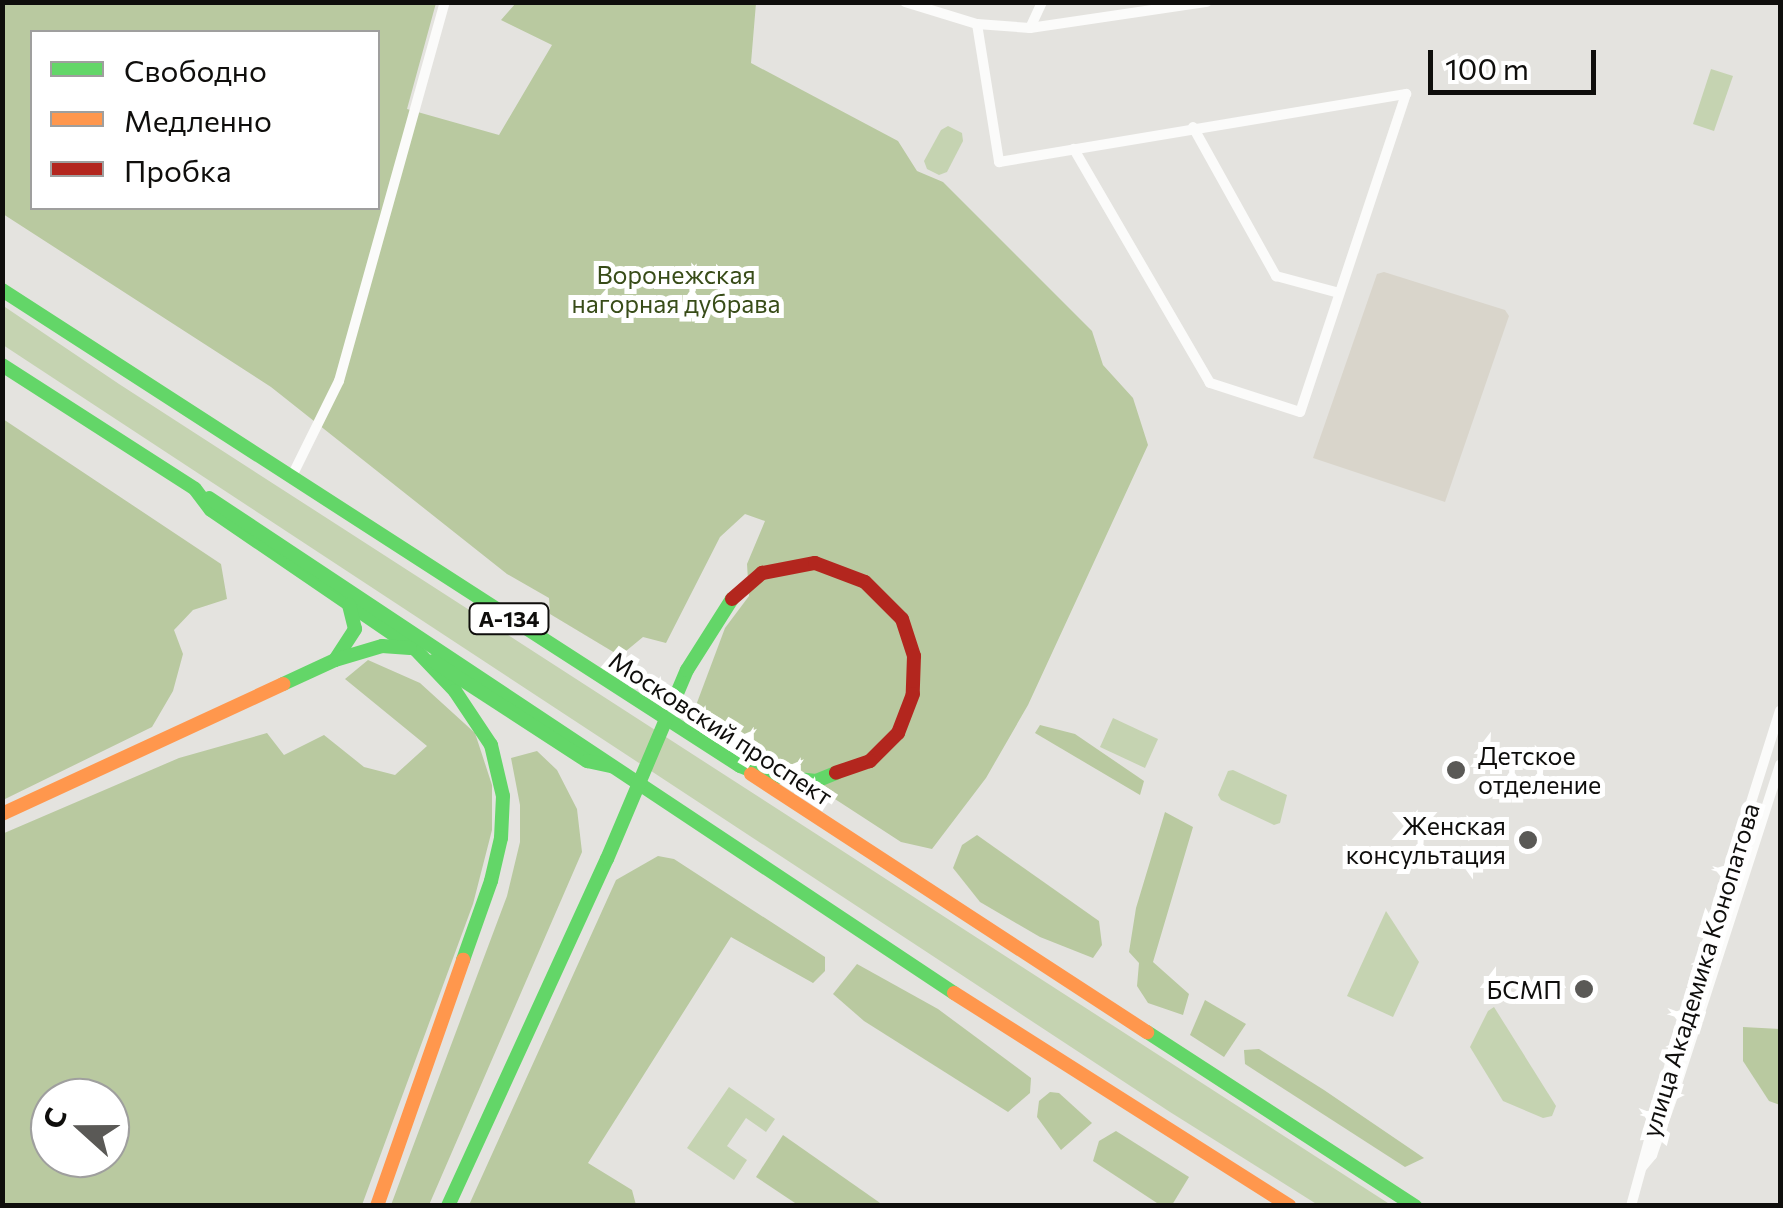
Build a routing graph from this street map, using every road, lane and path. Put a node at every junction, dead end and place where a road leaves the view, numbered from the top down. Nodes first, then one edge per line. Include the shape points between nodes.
1 (445, 2) edge
2 (905, 2) edge
3 (1042, 2) edge
4 (1207, 2) edge
5 (977, 24) junction
6 (1030, 28) junction
7 (1193, 127) junction
8 (1074, 149) junction
9 (2, 290) edge
10 (1339, 293) junction
11 (2, 365) edge
12 (292, 476) junction
13 (195, 489) junction
14 (349, 604) junction
15 (415, 650) junction
16 (335, 660) junction
17 (1780, 711) edge
18 (1780, 764) edge
19 (740, 766) junction
20 (617, 767) junction
21 (2, 814) edge
22 (1638, 1172) junction
23 (377, 1206) edge
24 (448, 1206) edge
25 (1289, 1206) edge
26 (1414, 1206) edge
27 (1631, 1206) edge

1 - 12 street via 339,382
2 - 5 street
3 - 6 street
4 - 6 street
5 - 6 street
5 - 8 street via 999,162
7 - 8 street
7 - 10 street via 1276,276
7 - 10 street via 1406,94
8 - 10 street via 1210,383 1300,412
9 - 12 main road, Московский проспект / А-134
11 - 13 main road
12 - 19 main road, Московский проспект / А-134
13 - 14 main road via 210,510
13 - 20 main road
14 - 15 main road
14 - 16 main road via 355,629
15 - 16 main road via 382,646
15 - 20 main road via 587,761
15 - 23 main road via 484,732 499,770 503,816 479,918
16 - 21 main road
17 - 22 street, улица Академика Конопатова
18 - 22 street, улица Академика Конопатова via 1675,1090 1652,1155
19 - 24 main road via 784,780 816,780 886,749 913,694 914,656 902,620 879,592 815,563 776,568 732,597 687,670
19 - 26 main road, Московский проспект
20 - 25 main road via 1060,1063
22 - 27 street, улица Академика Конопатова

